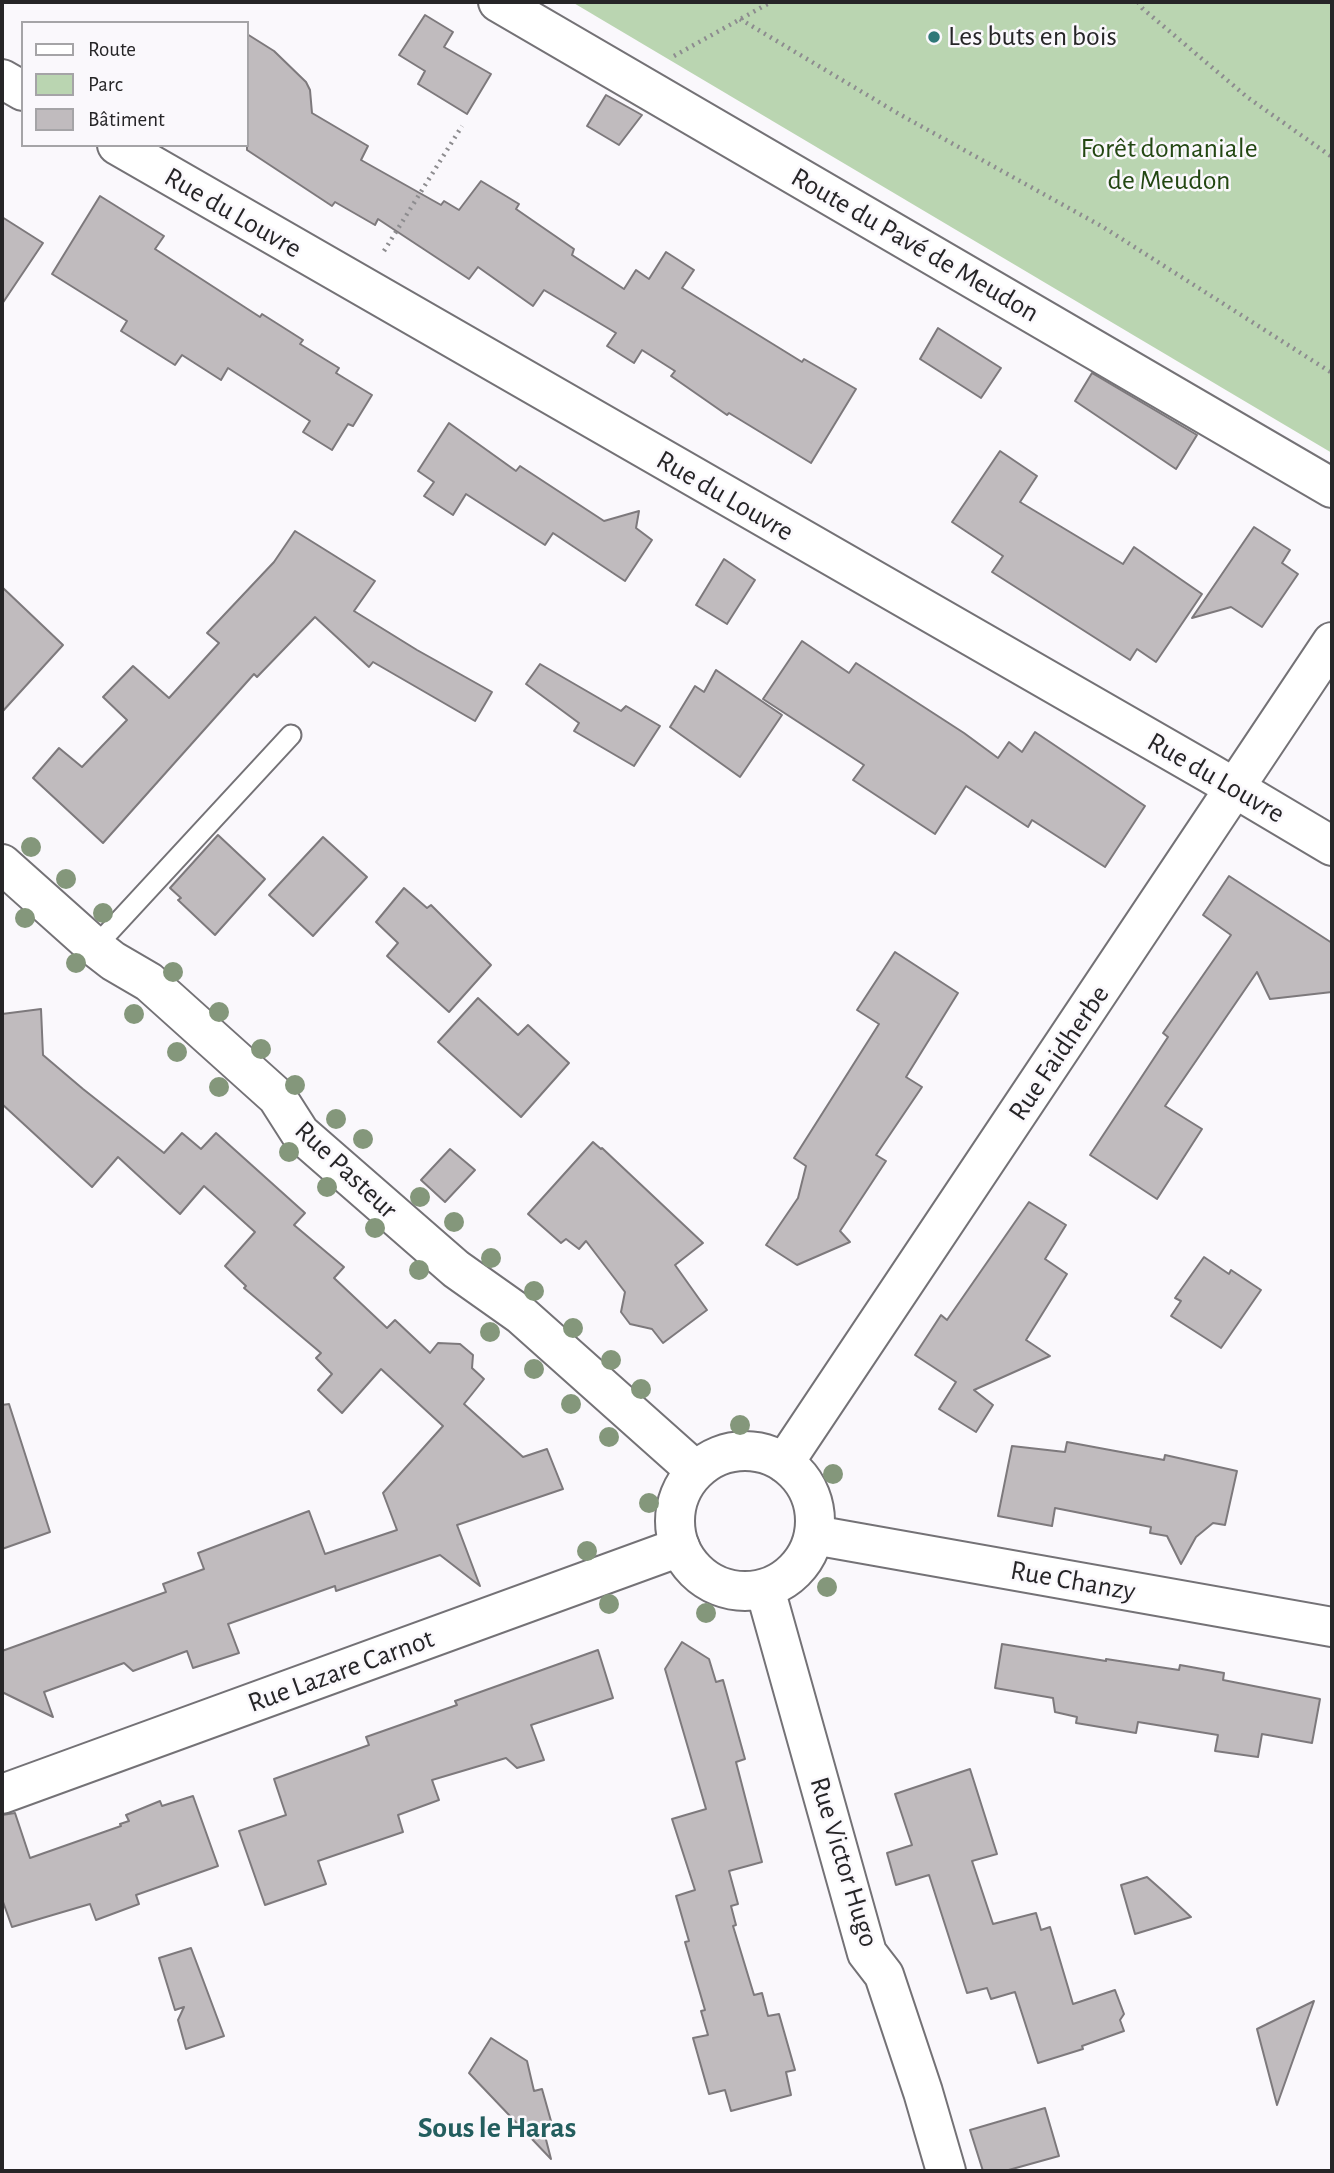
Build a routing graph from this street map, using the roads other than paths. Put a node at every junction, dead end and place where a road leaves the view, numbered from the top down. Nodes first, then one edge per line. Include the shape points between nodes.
1 (498, 2) edge
2 (2, 79) edge
3 (21, 90) edge
4 (120, 147) edge
5 (1332, 488) edge
6 (1332, 642) edge
7 (291, 735) dead end
8 (1236, 789) junction
9 (1332, 846) edge
10 (2, 864) edge
11 (96, 947) junction
12 (784, 1463) junction
13 (696, 1471) junction
14 (814, 1535) junction
15 (680, 1547) junction
16 (765, 1589) junction
17 (1332, 1627) edge
18 (2, 1794) edge
19 (946, 2171) edge

1 - 5 street, Route du Pavé de Meudon
2 - 3 street
4 - 8 street, Rue du Louvre
6 - 8 street, Rue Faidherbe
7 - 11 lane
8 - 9 street, Rue du Louvre
8 - 12 street, Rue Faidherbe
10 - 11 street, Rue Pasteur
11 - 13 street, Rue Pasteur via 149,982 276,1097 300,1133 456,1269 521,1315
12 - 13 street via 748,1451 729,1453
12 - 14 street via 810,1494
13 - 15 street via 677,1506
14 - 16 street via 797,1569
14 - 17 street, Rue Chanzy
15 - 16 street via 705,1579 724,1588
15 - 18 street, Rue Lazare Carnot
16 - 19 street, Rue Victor Hugo via 867,1953 884,1975

